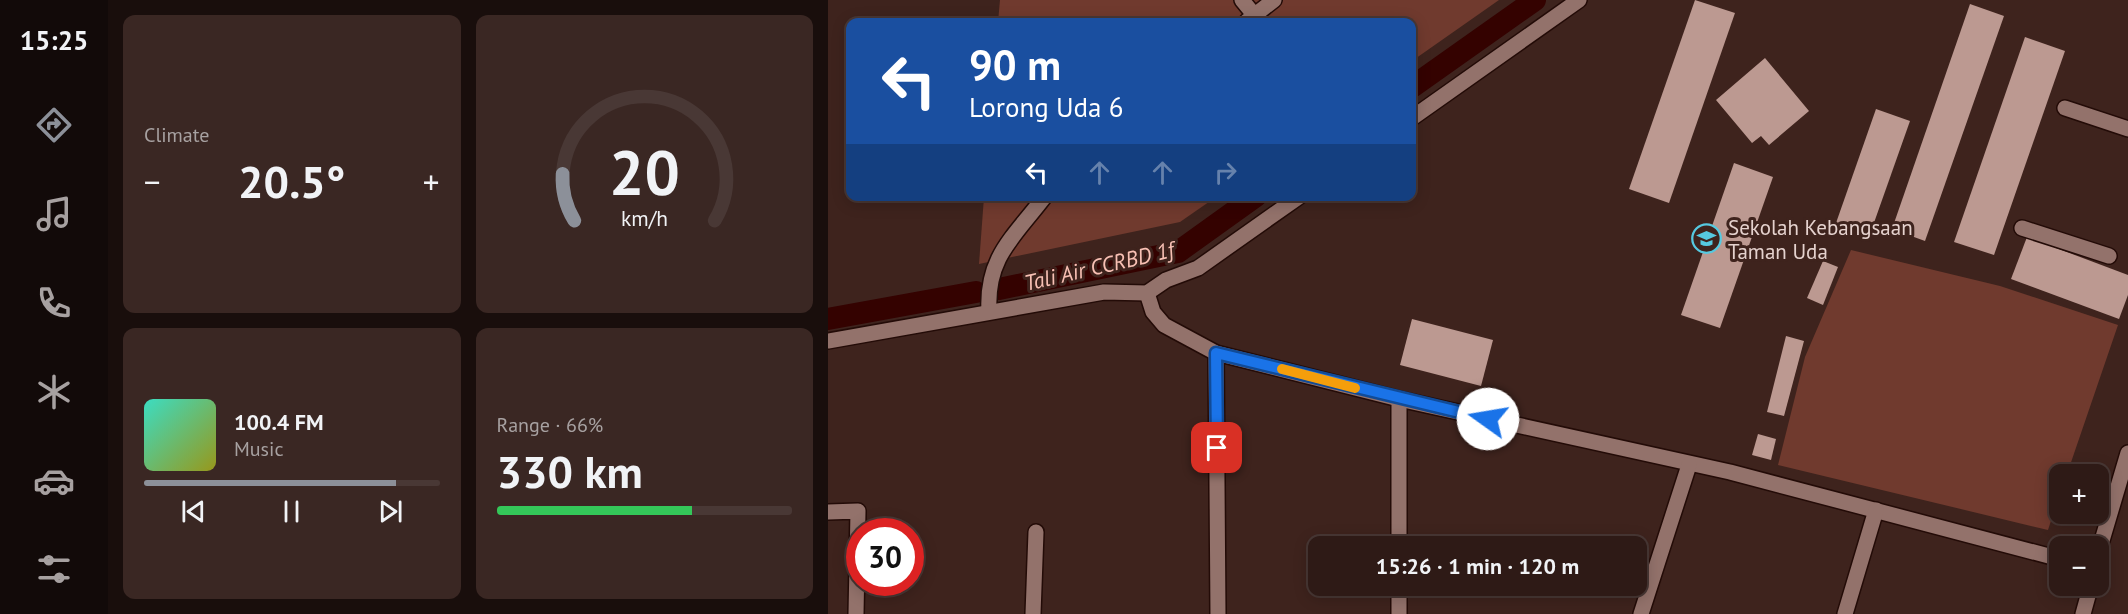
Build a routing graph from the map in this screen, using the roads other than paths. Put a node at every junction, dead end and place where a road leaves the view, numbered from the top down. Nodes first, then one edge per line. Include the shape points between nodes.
1 (1242, 0) edge
2 (1274, 0) edge
3 (1579, 0) edge
4 (1252, 18) edge
5 (1255, 18) edge
6 (2065, 108) dead end
7 (1416, 115) edge
8 (2128, 129) edge
9 (1041, 201) edge
10 (1293, 201) edge
11 (2022, 228) dead end
12 (2109, 256) dead end
13 (1147, 293) junction
14 (989, 311) junction
15 (828, 341) edge
16 (1216, 353) junction
17 (1399, 399) junction
18 (2128, 453) edge
19 (1689, 465) junction
20 (1876, 510) junction
21 (828, 512) edge
22 (1036, 532) dead end
23 (1399, 536) edge
24 (2103, 536) edge
25 (2049, 556) edge
26 (1399, 596) edge
27 (2088, 596) edge
28 (856, 614) edge
29 (1033, 614) edge
30 (1218, 614) edge
31 (1399, 614) edge
32 (1641, 614) edge
33 (1845, 614) edge
34 (2083, 614) edge

1 - 4 street
2 - 5 street
3 - 7 street
6 - 8 street
9 - 14 street via 998,258 988,288
10 - 13 street via 1198,268 1166,280
11 - 12 street
13 - 14 street via 1104,292
13 - 16 street via 1153,312 1164,325
14 - 15 street
16 - 17 street
16 - 30 street
17 - 19 street
17 - 23 street
18 - 24 street
19 - 20 street
19 - 32 street
20 - 25 street
20 - 33 street
21 - 28 street via 858,511
22 - 29 street
26 - 31 street
27 - 34 street

